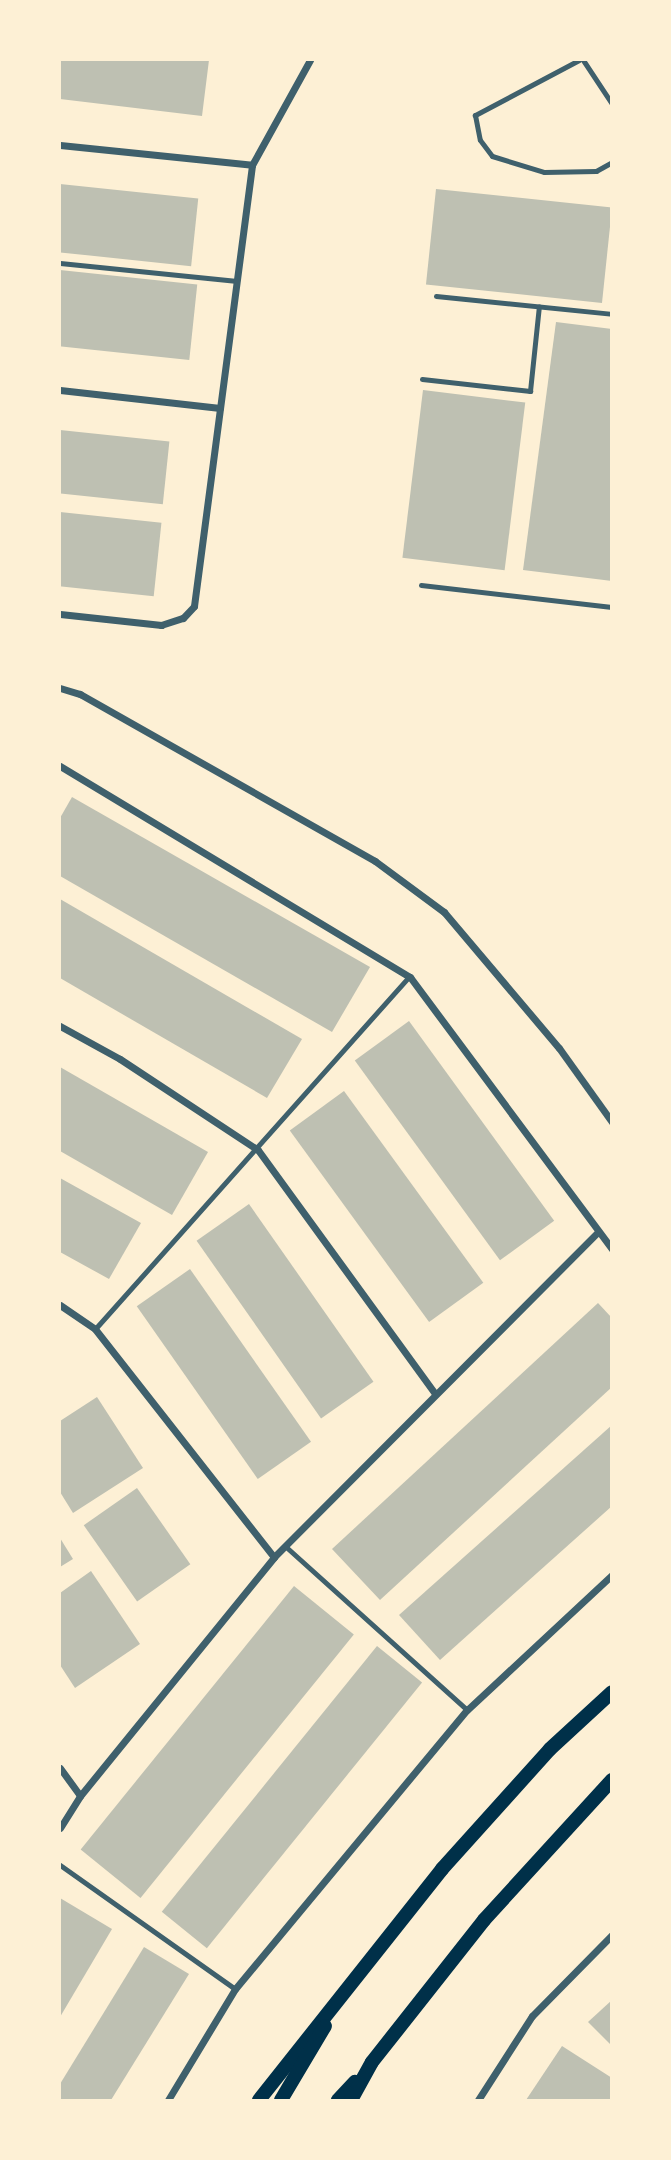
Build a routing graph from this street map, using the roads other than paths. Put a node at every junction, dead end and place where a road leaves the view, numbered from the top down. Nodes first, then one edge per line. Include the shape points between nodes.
1 (310, 60) edge
2 (581, 60) edge
3 (611, 104) edge
4 (60, 145) edge
5 (611, 162) edge
6 (252, 164) junction
7 (60, 263) edge
8 (237, 281) junction
9 (436, 296) dead end
10 (539, 306) junction
11 (611, 314) edge
12 (422, 379) dead end
13 (60, 390) edge
14 (220, 408) junction
15 (421, 585) dead end
16 (611, 607) edge
17 (60, 614) edge
18 (60, 688) edge
19 (60, 766) edge
20 (409, 977) junction
21 (60, 1026) edge
22 (611, 1122) edge
23 (253, 1148) junction
24 (598, 1232) junction
25 (611, 1249) edge
26 (60, 1305) edge
27 (96, 1329) junction
28 (435, 1394) junction
29 (285, 1546) junction
30 (274, 1557) junction
31 (611, 1575) edge
32 (611, 1692) edge
33 (467, 1710) junction
34 (60, 1768) edge
35 (611, 1780) edge
36 (80, 1796) junction
37 (60, 1828) edge
38 (60, 1865) edge
39 (611, 1935) edge
40 (356, 1974) junction
41 (235, 1989) junction
42 (372, 2062) junction
43 (168, 2101) edge
44 (259, 2101) edge
45 (281, 2101) edge
46 (338, 2101) edge
47 (351, 2101) edge
48 (478, 2101) edge

1 - 6 street
2 - 3 lane
2 - 5 lane via 475,115 480,140 492,156 544,172 596,171
4 - 6 street
6 - 8 street
7 - 8 lane
8 - 14 street
9 - 10 lane
10 - 11 lane
10 - 12 lane via 530,391
13 - 14 street
14 - 17 street via 189,613 161,625
15 - 16 lane
18 - 22 street via 80,694 375,861 444,912 559,1048
19 - 20 street
20 - 23 lane
20 - 24 street
21 - 23 street via 120,1059
23 - 27 lane
23 - 28 street
24 - 25 street
24 - 28 street
26 - 27 street
27 - 30 street
28 - 29 street
29 - 30 street
29 - 33 lane
30 - 36 street
31 - 33 street
32 - 40 main road via 550,1749
33 - 41 street
34 - 36 street
35 - 42 main road via 484,1920
36 - 37 street
38 - 41 lane
39 - 48 street via 532,2016
40 - 44 main road
40 - 45 main road
41 - 43 street
42 - 46 main road
42 - 47 main road

